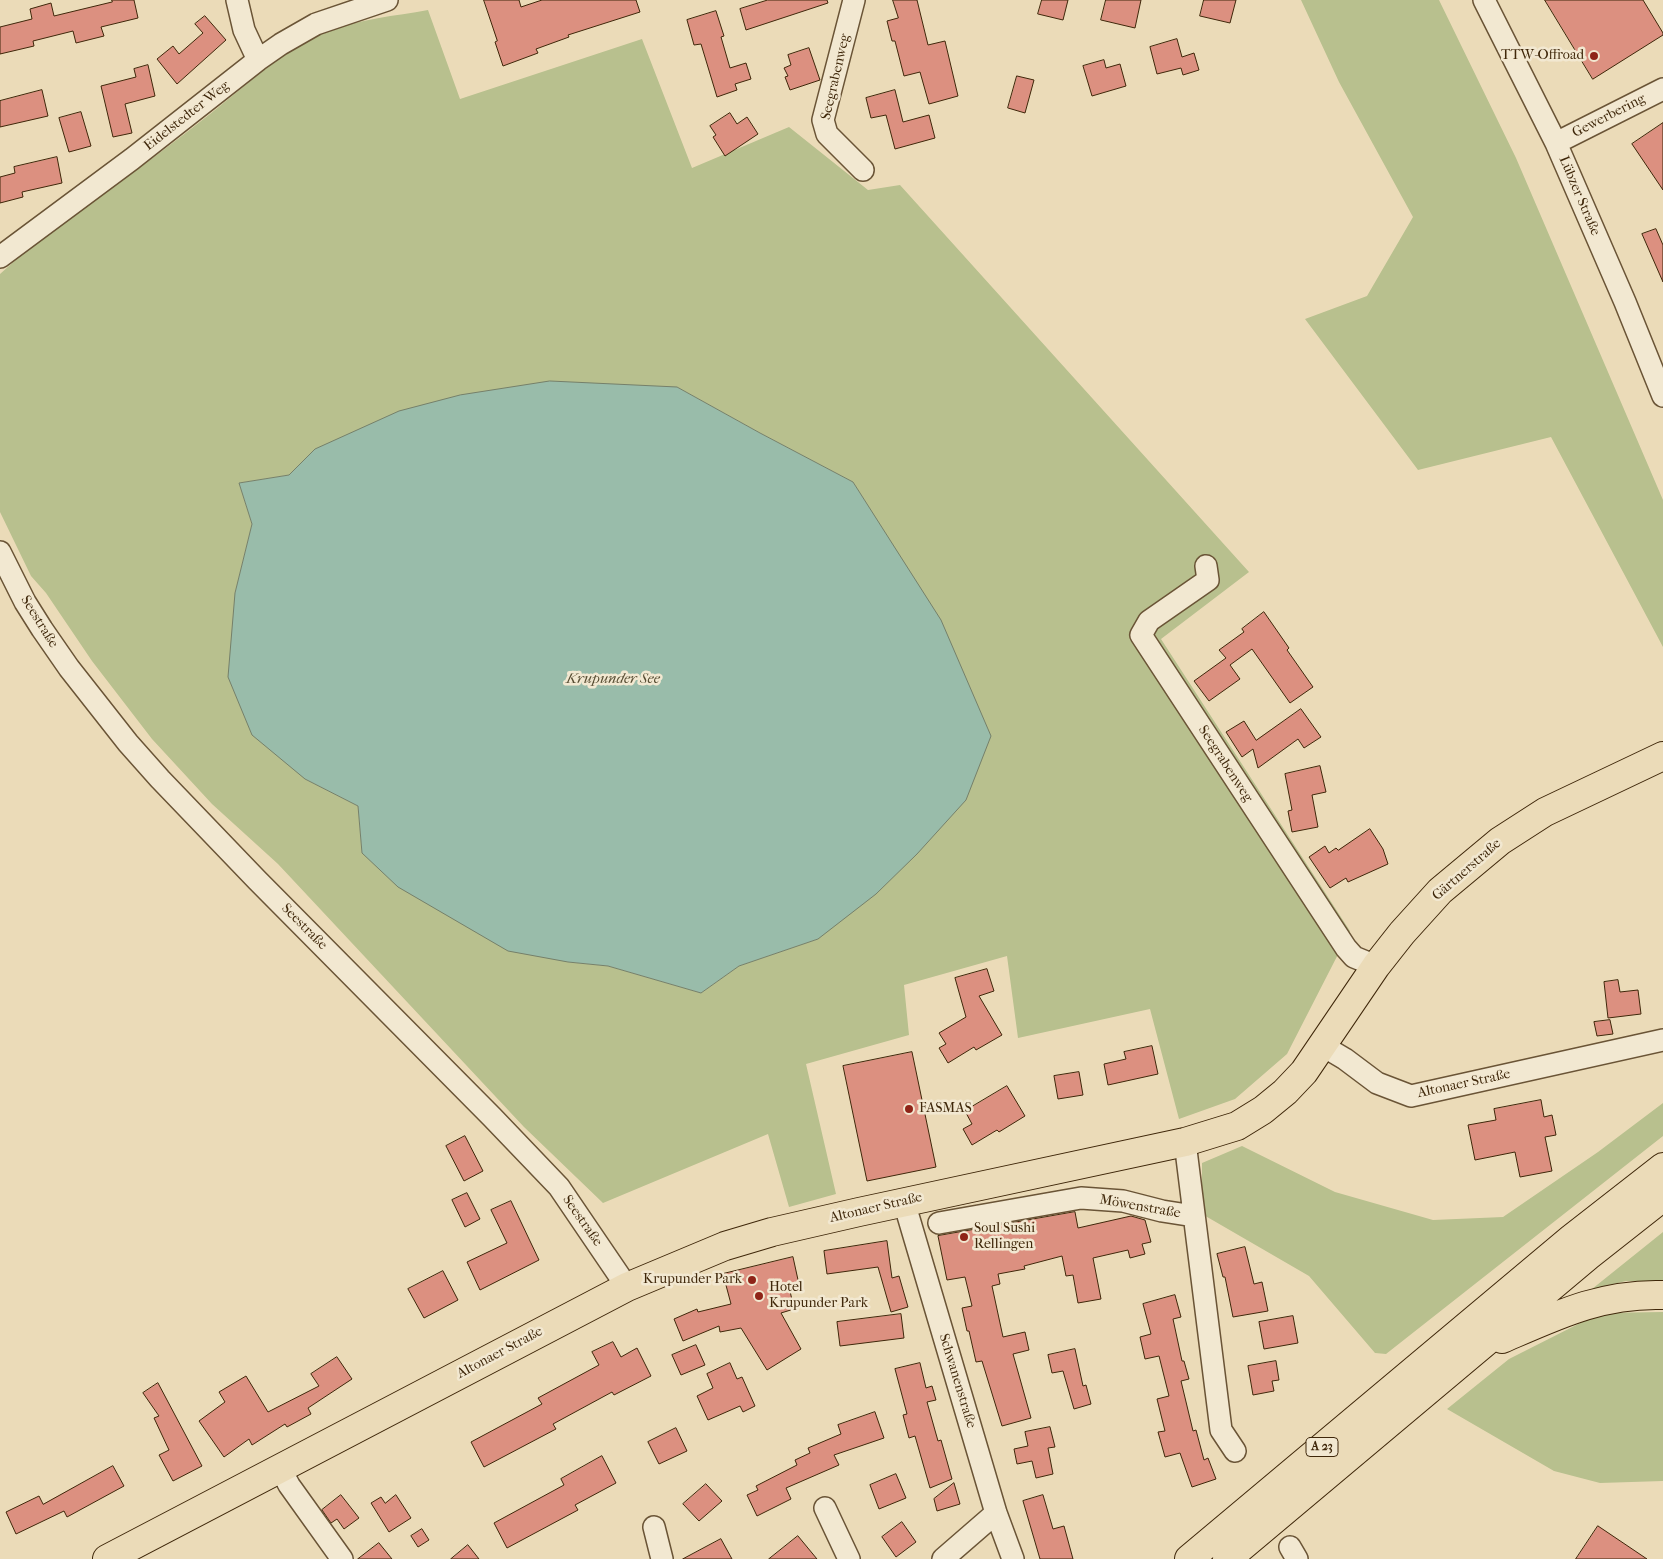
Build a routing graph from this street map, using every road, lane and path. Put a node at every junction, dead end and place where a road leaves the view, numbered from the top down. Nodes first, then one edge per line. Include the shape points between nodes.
1 (237, 0) edge
2 (387, 0) edge
3 (854, 0) edge
4 (1484, 0) edge
5 (258, 60) junction
6 (1663, 89) edge
7 (1556, 143) junction
8 (862, 170) dead end
9 (0, 257) edge
10 (1663, 396) edge
11 (0, 552) edge
12 (1206, 566) dead end
13 (1663, 756) edge
14 (1376, 966) junction
15 (1663, 1040) edge
16 (1323, 1046) junction
17 (1184, 1142) junction
18 (1663, 1167) edge
19 (1663, 1197) edge
20 (904, 1202) junction
21 (1194, 1216) junction
22 (939, 1223) dead end
23 (627, 1287) junction
24 (1663, 1295) edge
25 (1471, 1353) junction
26 (1235, 1451) dead end
27 (280, 1468) junction
28 (825, 1508) dead end
29 (996, 1513) junction
30 (654, 1527) dead end
31 (106, 1559) edge
32 (342, 1559) edge
33 (662, 1559) edge
34 (849, 1559) edge
35 (943, 1559) edge
36 (1013, 1559) edge
37 (1188, 1559) edge
38 (1227, 1559) edge

1 - 5 street via 246,35
2 - 5 street, Eidelstedter Weg via 316,24
3 - 8 street, Seegrabenweg via 823,120 827,134
4 - 7 street, Lübzer Straße
5 - 9 street, Eidelstedter Weg
6 - 7 street, Gewerbering
7 - 10 street, Lübzer Straße
11 - 23 street, Seestraße via 42,629 128,744 559,1187
12 - 14 street, Seegrabenweg via 1208,580 1149,622 1141,635 1346,948 1354,957
13 - 14 main road, Gärtnerstraße via 1545,812 1500,841 1440,891
14 - 16 main road, Gärtnerstraße
15 - 16 street, Altonaer Straße via 1411,1096 1377,1083
16 - 17 main road, Altonaer Straße via 1286,1092 1263,1110 1237,1126
17 - 20 main road, Altonaer Straße
17 - 21 street, Möwenstraße
18 - 37 main road, A 23 via 1572,1238
19 - 25 main road, A 23
20 - 23 main road, Altonaer Straße via 725,1246
20 - 29 street, Schwanenstraße
21 - 22 street, Möwenstraße via 1122,1201 1081,1198
21 - 26 street, Möwenstraße via 1221,1430
23 - 27 main road, Altonaer Straße
24 - 25 main road via 1615,1297 1586,1304
25 - 38 main road, A 23
27 - 31 main road, Altonaer Straße
27 - 32 street
28 - 34 street
29 - 35 street
29 - 36 street, Schwanenstraße
30 - 33 street

